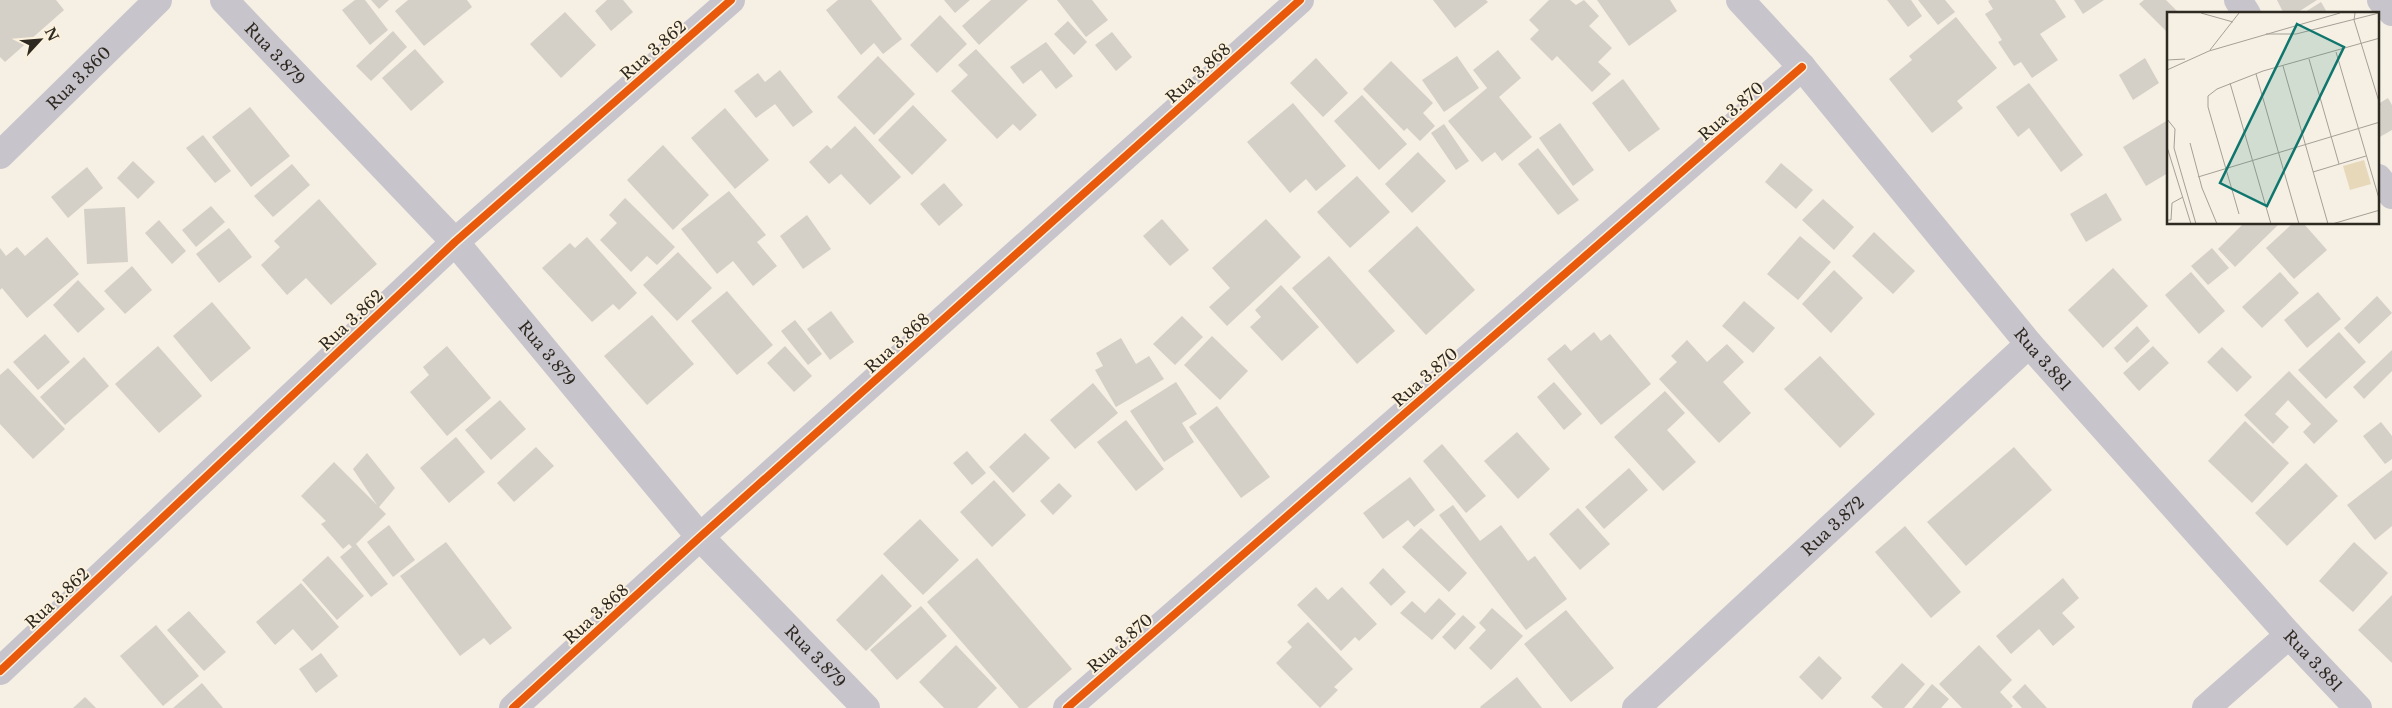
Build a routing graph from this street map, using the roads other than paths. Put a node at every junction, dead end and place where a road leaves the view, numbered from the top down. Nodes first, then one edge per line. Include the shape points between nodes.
1 (158, 0) edge
2 (224, 0) edge
3 (731, 0) edge
4 (1300, 0) edge
5 (1740, 0) edge
6 (2238, 0) edge
7 (2381, 0) edge
8 (2247, 12) edge
9 (2392, 12) edge
10 (1802, 67) junction
11 (0, 156) edge
12 (2380, 180) edge
13 (2392, 195) edge
14 (455, 242) junction
15 (2029, 344) junction
16 (700, 537) junction
17 (2289, 635) junction
18 (0, 671) edge
19 (513, 708) edge
20 (866, 708) edge
21 (1067, 708) edge
22 (1636, 708) edge
23 (2206, 708) edge
24 (2358, 708) edge

1 - 11 street, Rua 3.860
2 - 14 street, Rua 3.879
3 - 14 street, Rua 3.862
4 - 16 street, Rua 3.868
5 - 10 street, Rua 3.881
6 - 8 street
7 - 9 street
10 - 15 street, Rua 3.881
10 - 21 street, Rua 3.870
12 - 13 street
14 - 16 street, Rua 3.879
14 - 18 street, Rua 3.862
15 - 17 street, Rua 3.881
15 - 22 street, Rua 3.872
16 - 19 street, Rua 3.868
16 - 20 street, Rua 3.879
17 - 23 street
17 - 24 street, Rua 3.881

